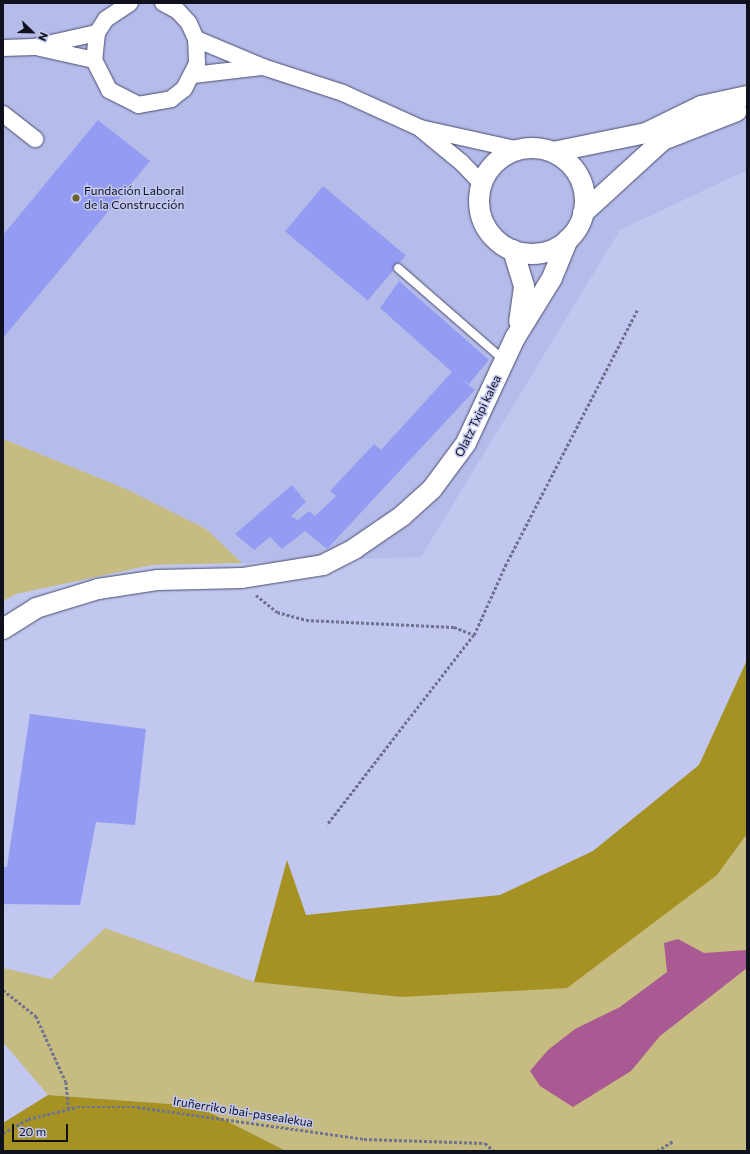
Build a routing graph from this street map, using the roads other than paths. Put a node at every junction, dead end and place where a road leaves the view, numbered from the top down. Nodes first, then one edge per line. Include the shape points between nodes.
1 (130, 3) edge
2 (162, 3) edge
3 (181, 7) edge
4 (98, 32) junction
5 (196, 39) junction
6 (34, 47) junction
7 (3, 48) edge
8 (94, 60) junction
9 (264, 67) junction
10 (193, 75) junction
11 (747, 96) edge
12 (747, 108) edge
13 (3, 114) edge
14 (420, 128) junction
15 (36, 139) dead end
16 (519, 150) junction
17 (553, 152) junction
18 (482, 184) junction
19 (583, 213) junction
20 (568, 239) junction
21 (513, 250) junction
22 (398, 268) dead end
23 (515, 338) junction
24 (504, 361) junction
25 (3, 628) edge

1 - 4 street via 106,19
2 - 3 street
3 - 5 street
4 - 6 street
4 - 8 street
5 - 9 street
5 - 10 street via 198,51
6 - 7 street
6 - 8 street
8 - 10 street via 108,90 138,105 171,99
9 - 10 street
9 - 14 street via 343,93
11 - 17 street via 701,106 646,133
12 - 19 street via 710,118 663,140
13 - 15 street
14 - 16 street
14 - 18 street via 461,162
16 - 17 street
16 - 18 street via 496,162
17 - 19 street via 576,171 582,184
18 - 21 street via 481,216 488,230
19 - 20 street
20 - 21 street via 542,253
20 - 23 street, Olatz Txipi kalea via 552,278
21 - 23 street, Olatz Txipi kalea via 524,287
22 - 24 lane
23 - 24 street, Olatz Txipi kalea
24 - 25 street, Olatz Txipi kalea via 456,460 432,489 402,516 323,564 242,578 158,580 98,589 36,608

